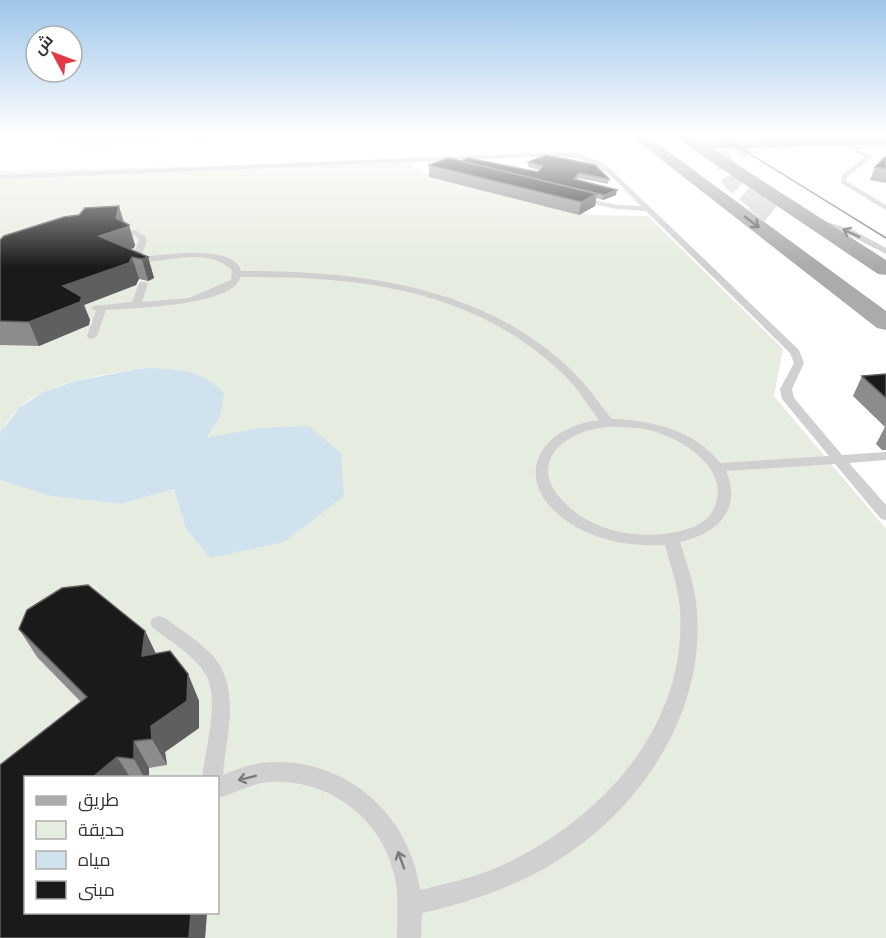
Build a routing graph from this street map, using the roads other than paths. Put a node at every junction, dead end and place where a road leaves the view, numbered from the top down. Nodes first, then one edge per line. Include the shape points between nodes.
1 (618, 180) edge
2 (718, 180) edge
3 (731, 180) tunnel mouth
4 (738, 180) tunnel mouth
5 (771, 180) tunnel mouth
6 (843, 180) edge
7 (611, 189) edge
8 (633, 194) junction
9 (567, 196) edge
10 (886, 208) edge
11 (649, 209) junction
12 (793, 212) junction
13 (132, 232) dead end
14 (886, 251) edge
15 (886, 268) edge
16 (237, 274) junction
17 (143, 283) edge
18 (886, 298) edge
19 (136, 305) junction
20 (886, 323) edge
21 (92, 336) dead end
22 (608, 423) junction
23 (886, 456) edge
24 (838, 459) junction
25 (717, 467) junction
26 (886, 515) edge
27 (671, 539) junction
28 (159, 623) dead end
29 (212, 776) edge
30 (219, 788) edge
31 (410, 904) junction
32 (409, 938) edge

1 - 8 lane
2 -> 20 main road
3 - 12 main road
4 - 12 main road
5 - 12 main road via 793,196
6 - 10 lane
7 - 8 lane
8 - 11 lane
9 - 11 lane via 617,207
11 - 24 lane via 795,352 799,363 786,395
14 -> 12 lane via 850,232
12 - 15 main road
12 - 18 main road
13 - 16 lane via 143,240 133,260 149,263 214,257 234,265
16 - 19 lane via 231,285 196,299
16 - 22 lane via 356,279 412,289 464,306 513,329 556,359 582,385
17 - 19 lane
19 - 21 lane via 99,308
22 - 25 lane via 644,425 670,433 694,445
22 - 27 lane via 566,433 548,450 542,471 550,495 574,517 609,534 630,539
23 - 24 lane
24 - 25 lane
24 - 26 lane
25 - 27 lane via 726,493 717,517 690,535
27 - 31 lane via 689,613 689,647 680,692 652,754 627,788 595,820 556,848 512,873 462,892
28 - 29 lane via 197,654 216,677 219,705
31 -> 30 lane via 404,868 392,837 353,792 300,772 270,772
31 - 32 lane

